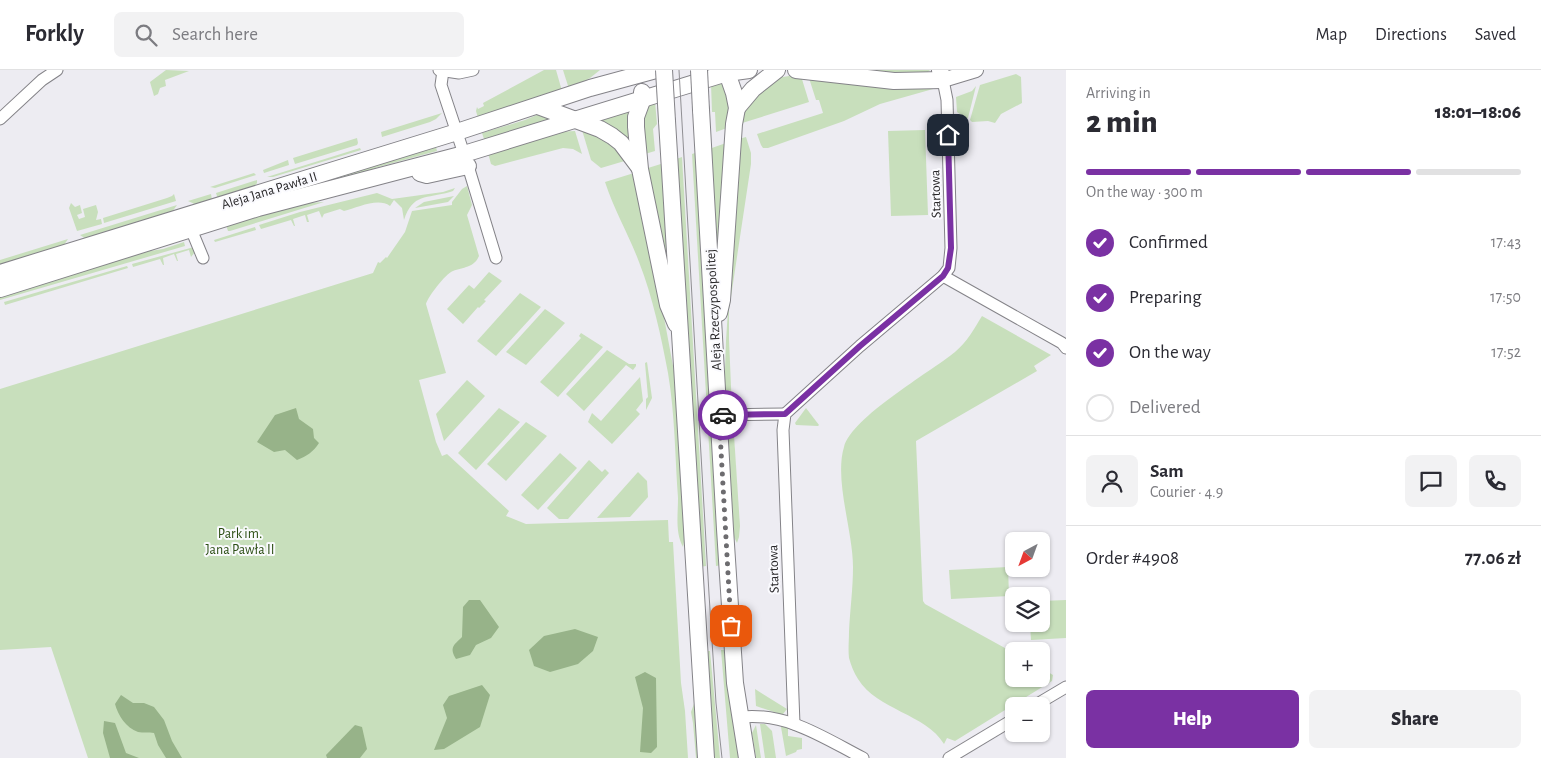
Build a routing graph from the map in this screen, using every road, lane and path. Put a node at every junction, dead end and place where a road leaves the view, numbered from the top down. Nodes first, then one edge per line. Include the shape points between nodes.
1 (57, 70) edge
2 (473, 70) edge
3 (608, 70) edge
4 (656, 70) edge
5 (664, 70) edge
6 (699, 70) edge
7 (749, 70) edge
8 (778, 70) edge
9 (796, 70) edge
10 (976, 70) edge
11 (441, 71) edge
12 (727, 71) edge
13 (637, 73) edge
14 (942, 75) edge
15 (590, 88) junction
16 (643, 98) junction
17 (538, 106) junction
18 (738, 108) junction
19 (0, 119) edge
20 (574, 120) junction
21 (457, 132) junction
22 (466, 160) junction
23 (640, 169) junction
24 (191, 229) junction
25 (203, 258) dead end
26 (496, 258) dead end
27 (0, 273) edge
28 (943, 276) junction
29 (0, 289) edge
30 (714, 332) junction
31 (681, 335) junction
32 (1066, 348) edge
33 (785, 414) junction
34 (719, 415) junction
35 (1066, 687) edge
36 (1049, 697) edge
37 (740, 717) junction
38 (794, 724) junction
39 (1005, 724) edge
40 (706, 758) edge
41 (747, 758) edge
42 (863, 758) edge
43 (949, 758) edge

1 - 19 street
2 - 11 street
3 - 15 main road
4 - 13 main road, Aleja Jana Pawła II
5 - 31 main road, bridge
6 - 30 main road, Aleja Rzeczypospolitej, bridge
7 - 12 main road, Aleja Jana Pawła II
8 - 18 main road via 753,89
9 - 14 main road via 894,81
10 - 14 street
11 - 21 street via 441,85
12 - 16 main road, Aleja Jana Pawła II
12 - 18 main road
13 - 15 main road, Aleja Jana Pawła II
13 - 16 main road
14 - 28 street, Startowa via 947,100 951,248 948,268
15 - 17 main road, Aleja Jana Pawła II
16 - 20 main road, Aleja Jana Pawła II
16 - 23 main road via 636,117
17 - 20 main road
17 - 21 main road, Aleja Jana Pawła II
18 - 30 main road via 734,124 722,300
20 - 22 main road, Aleja Jana Pawła II
20 - 23 main road via 612,136
21 - 22 street
21 - 27 main road, Aleja Jana Pawła II
22 - 24 main road, Aleja Jana Pawła II via 406,170 258,208
22 - 26 street
23 - 31 main road via 668,305
24 - 25 street
24 - 29 main road, Aleja Jana Pawła II
28 - 32 street
28 - 33 street
30 - 34 main road, Aleja Rzeczypospolitej
31 - 40 main road
33 - 34 street
33 - 38 street, Startowa
34 - 37 main road, Aleja Rzeczypospolitej via 735,684
35 - 36 street
37 - 38 street via 756,716
37 - 41 main road, Aleja Rzeczypospolitej
38 - 42 street
39 - 43 street

